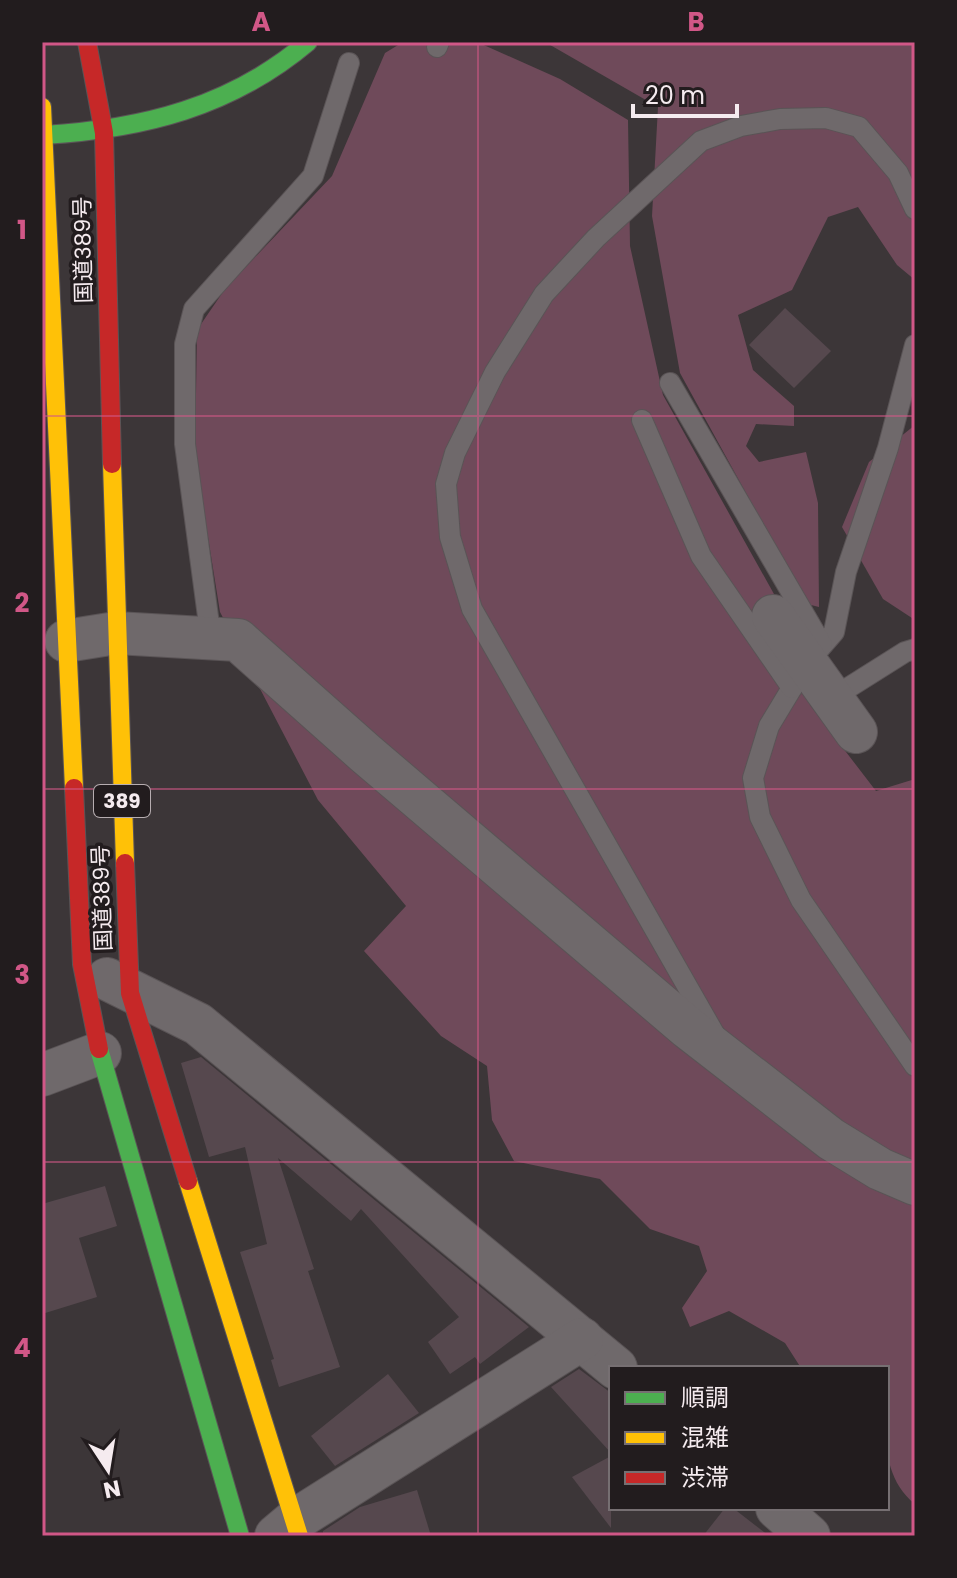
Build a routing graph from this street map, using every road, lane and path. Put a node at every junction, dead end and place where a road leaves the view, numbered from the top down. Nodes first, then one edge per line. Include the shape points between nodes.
1 (87, 42) edge
2 (308, 42) edge
3 (349, 63) dead end
4 (43, 119) edge
5 (104, 133) junction
6 (915, 209) edge
7 (915, 345) edge
8 (670, 383) dead end
9 (642, 420) dead end
10 (773, 616) dead end
11 (116, 633) junction
12 (211, 639) junction
13 (66, 641) junction
14 (915, 649) edge
15 (807, 666) junction
16 (55, 692) edge
17 (832, 698) junction
18 (856, 732) dead end
19 (82, 964) junction
20 (130, 993) junction
21 (100, 1053) junction
22 (728, 1059) junction
23 (915, 1066) edge
24 (42, 1075) edge
25 (915, 1184) edge
26 (582, 1339) junction
27 (614, 1366) edge
28 (779, 1510) edge
29 (290, 1531) edge
30 (240, 1536) edge
31 (809, 1536) edge

1 - 5 main road, 国道389号 / 389
2 - 5 main road via 225,99
3 - 12 lane via 313,176 194,309 188,333 185,444
4 - 5 main road
4 - 13 main road, 国道389号 / 389
5 - 11 main road, 国道389号 / 389
6 - 22 lane via 898,173 859,127 826,118 780,119 701,141 544,294 495,372 455,453 446,484 450,537 472,609
7 - 15 lane via 888,448 846,572 834,632
8 - 15 lane
9 - 15 lane via 701,556
10 - 15 street
11 - 12 street
11 - 13 street
11 - 20 main road, 国道389号 / 389
12 - 22 street via 238,640
13 - 16 main road, 国道389号 / 389
14 - 17 lane
15 - 17 street
15 - 23 lane via 769,726 753,778 760,817 801,900
16 - 19 main road, 国道389号 / 389
17 - 18 street
19 - 20 street
19 - 21 main road, 国道389号 / 389
20 - 26 street via 198,1024
20 - 29 main road, 国道389号 / 389
21 - 24 street
21 - 30 main road, 国道389号 / 389
22 - 25 street via 831,1139
26 - 27 street
26 - 29 street
28 - 31 street

